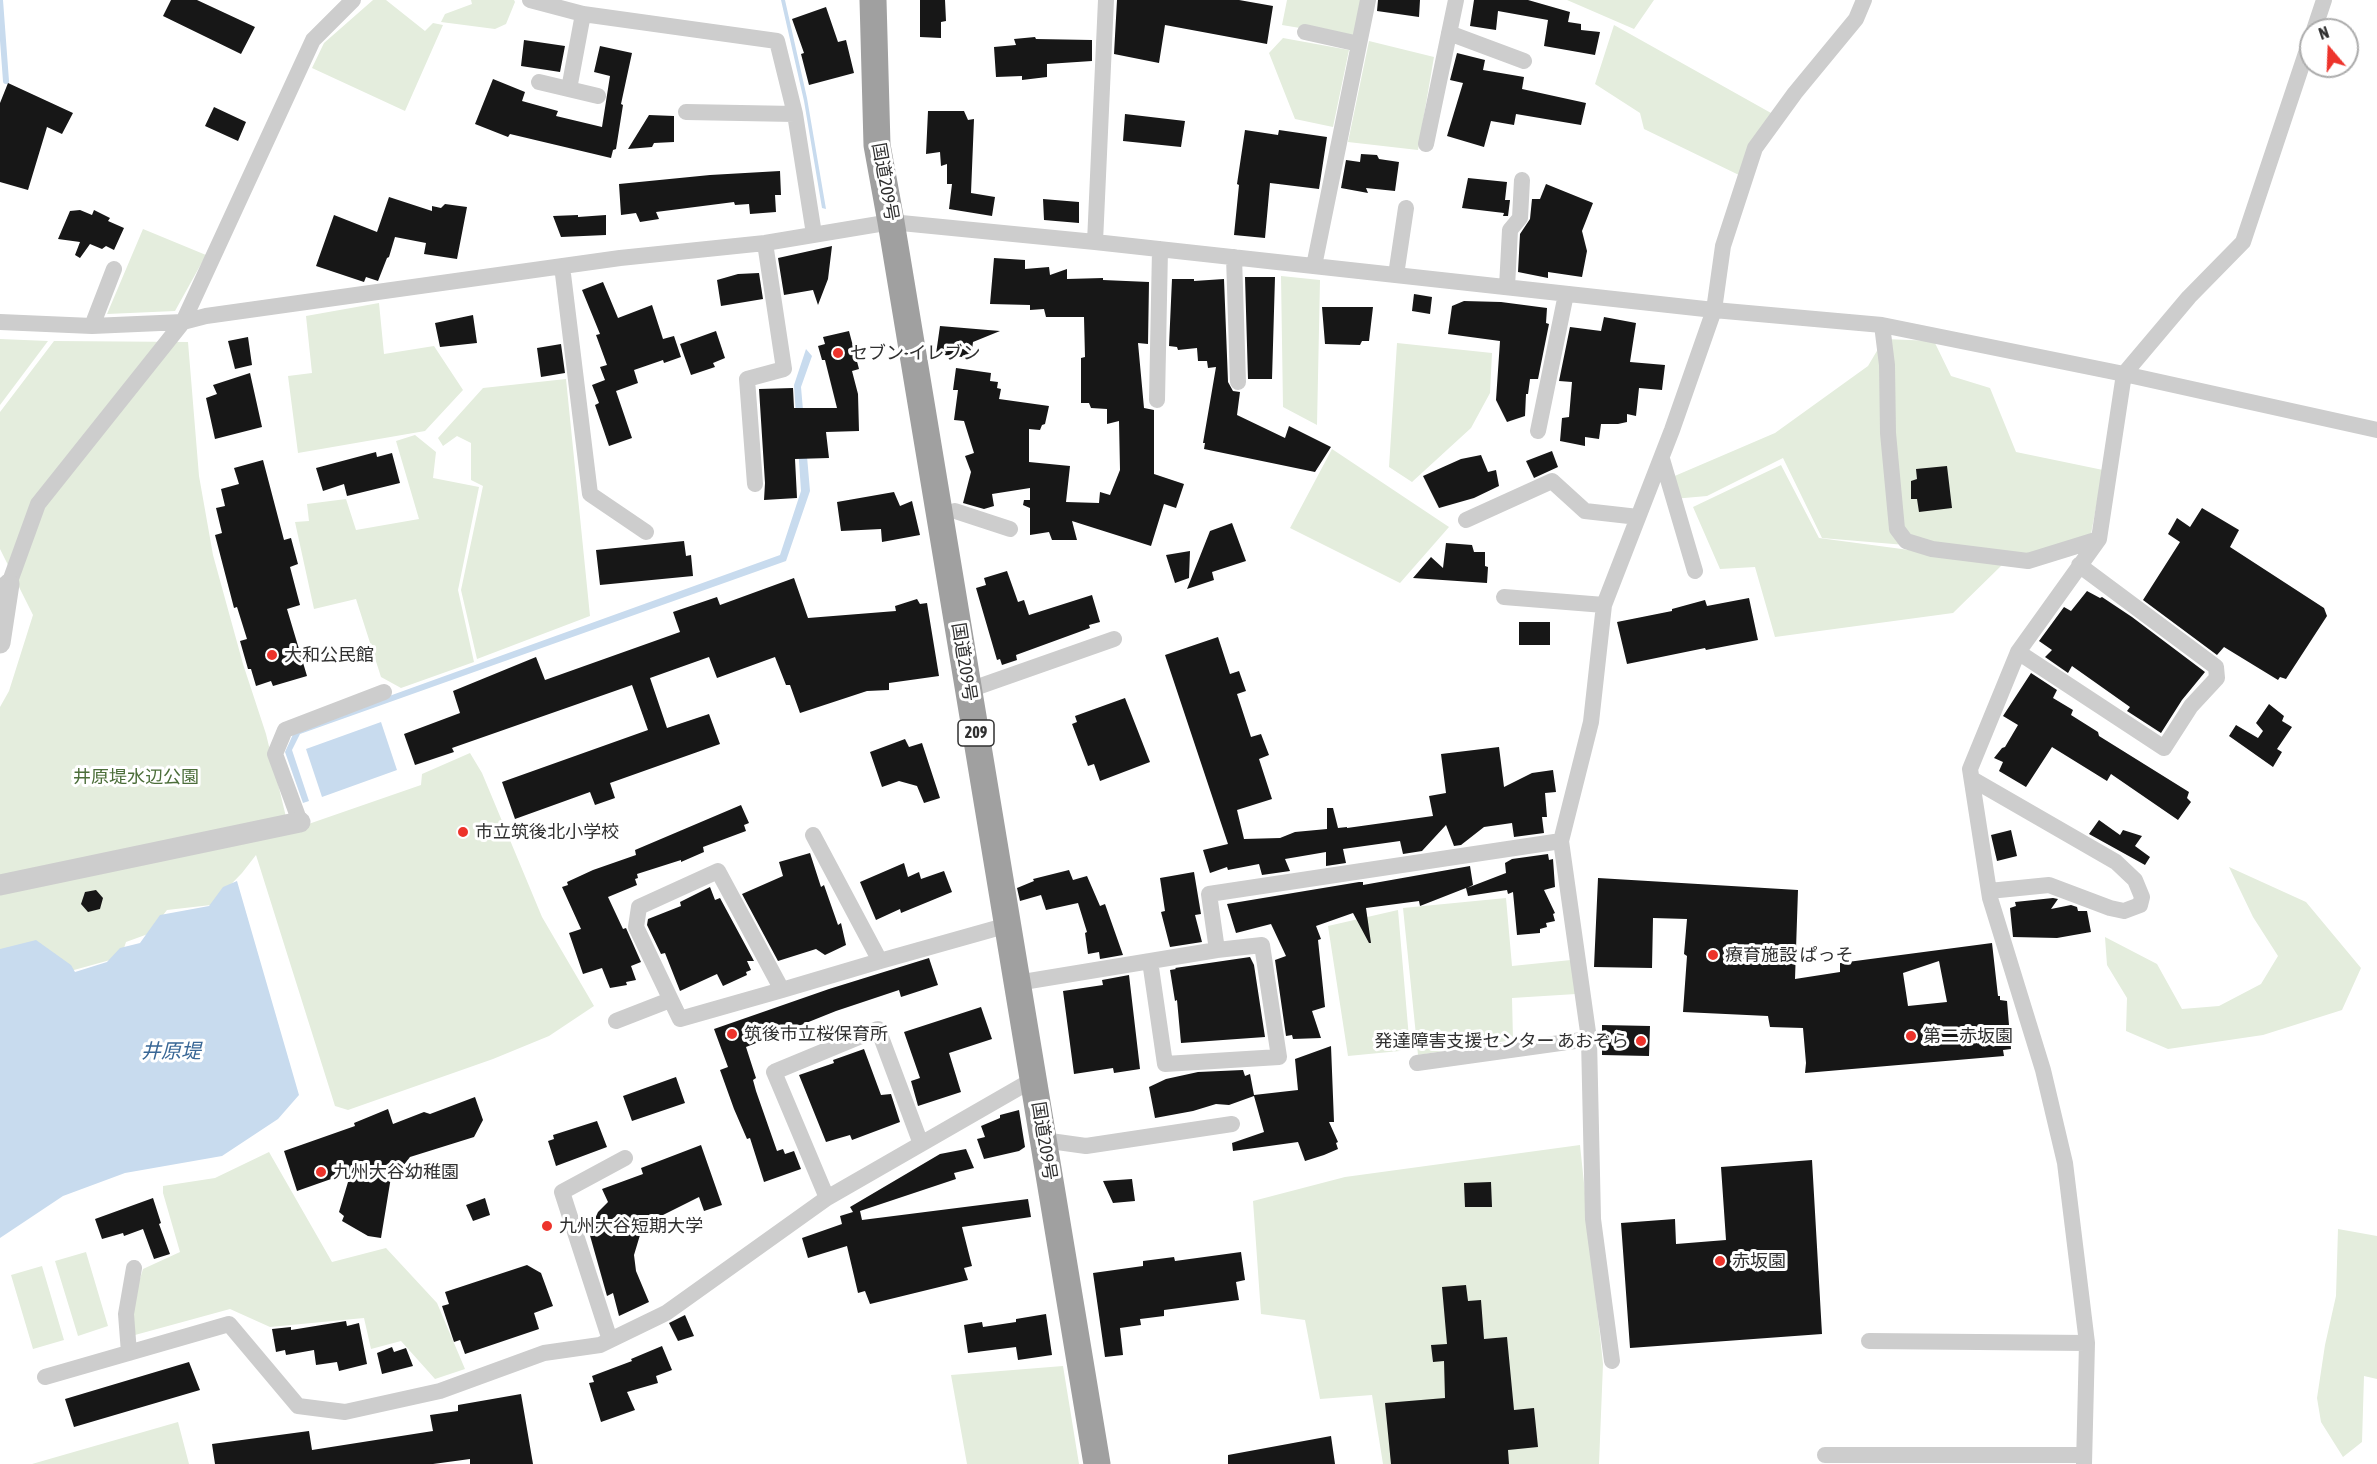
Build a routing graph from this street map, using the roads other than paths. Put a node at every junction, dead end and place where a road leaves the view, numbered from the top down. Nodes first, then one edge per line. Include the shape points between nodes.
1 (353, 0) edge
2 (530, 0) edge
3 (609, 0) edge
4 (873, 0) edge
5 (1106, 0) edge
6 (1368, 0) edge
7 (1456, 0) edge
8 (1864, 0) edge
9 (2324, 0) edge
10 (583, 14) junction
11 (608, 17) junction
12 (2318, 18) edge
13 (1305, 32) dead end
14 (1449, 33) junction
15 (1359, 44) junction
16 (1524, 61) dead end
17 (2299, 74) edge
18 (539, 82) dead end
19 (569, 89) junction
20 (598, 96) dead end
21 (686, 112) dead end
22 (795, 114) junction
23 (1425, 144) dead end
24 (1522, 180) dead end
25 (1406, 208) dead end
26 (891, 222) junction
27 (814, 234) junction
28 (1095, 242) junction
29 (765, 243) junction
30 (1160, 249) junction
31 (1234, 257) junction
32 (562, 266) junction
33 (1314, 266) junction
34 (114, 268) dead end
35 (1396, 275) junction
36 (1507, 287) junction
37 (1566, 294) junction
38 (1714, 310) junction
39 (0, 322) edge
40 (183, 322) junction
41 (1882, 325) junction
42 (92, 326) junction
43 (2124, 374) junction
44 (1238, 382) dead end
45 (1157, 400) dead end
46 (2377, 430) edge
47 (1538, 431) dead end
48 (1662, 459) junction
49 (755, 484) dead end
50 (955, 511) dead end
51 (1638, 518) junction
52 (1466, 520) dead end
53 (1010, 529) dead end
54 (646, 532) dead end
55 (2099, 539) junction
56 (2079, 565) junction
57 (1695, 571) dead end
58 (4, 585) edge
59 (1504, 597) dead end
60 (1604, 605) junction
61 (1114, 639) dead end
62 (0, 643) edge
63 (2018, 652) junction
64 (969, 690) junction
65 (384, 692) dead end
66 (1972, 779) junction
67 (300, 822) joint
68 (813, 835) dead end
69 (1561, 841) junction
70 (0, 885) edge
71 (1989, 891) junction
72 (1008, 925) junction
73 (1217, 950) junction
74 (880, 961) junction
75 (1150, 961) junction
76 (1017, 982) junction
77 (782, 990) junction
78 (670, 1000) junction
79 (616, 1021) dead end
80 (1589, 1039) junction
81 (1417, 1063) dead end
82 (1034, 1079) junction
83 (1232, 1124) dead end
84 (1043, 1140) junction
85 (921, 1144) junction
86 (625, 1158) dead end
87 (827, 1198) junction
88 (134, 1268) dead end
89 (610, 1340) junction
90 (1869, 1341) dead end
91 (2087, 1343) junction
92 (129, 1353) junction
93 (1612, 1361) dead end
94 (45, 1377) dead end
95 (1825, 1455) dead end
96 (2084, 1460) edge
97 (1097, 1464) edge

1 - 40 street via 313,40
2 - 10 street
3 - 11 street
4 - 26 highway, 国道209号 / 209 via 877,145
5 - 28 street
6 - 15 street
7 - 14 street
8 - 38 street via 1856,19 1755,148 1723,246
9 - 12 street
10 - 11 street
10 - 19 street
11 - 22 street via 777,41
13 - 15 street
14 - 16 street
14 - 23 street
15 - 33 street
17 - 43 street via 2243,242 2189,297
18 - 19 street
19 - 20 street
21 - 22 street
22 - 27 street
24 - 36 street via 1520,218 1510,230
25 - 35 street
26 - 27 street
26 - 28 street
26 - 64 highway, 国道209号 / 209
27 - 29 street
28 - 30 street
29 - 32 street
29 - 49 street via 784,369 747,379
30 - 31 street
30 - 45 street
31 - 33 street
31 - 44 street
32 - 40 street
32 - 54 street via 590,494
33 - 35 street
34 - 42 street
35 - 36 street
36 - 37 street
37 - 38 street
37 - 47 street
38 - 41 street
38 - 48 street
39 - 42 street
40 - 42 street
40 - 58 street via 38,504
41 - 43 street
41 - 55 street via 1897,529 1906,541 1932,549 2028,561
43 - 46 street
43 - 55 street
48 - 51 street
48 - 57 street
50 - 53 street
51 - 52 street via 1585,511 1552,481
51 - 60 street
55 - 56 street
56 - 63 street
56 - 63 street via 2216,667 2217,678 2191,706 2164,748
58 - 62 street
59 - 60 street
60 - 69 street via 1591,722
61 - 64 street
63 - 66 street via 1970,769
64 - 72 highway, 国道209号 / 209
65 - 67 street via 285,730 276,754
66 - 71 street
66 - 71 street via 2116,862 2136,880 2142,897 2140,906 2124,911 2049,885
67 - 70 street
68 - 74 street
69 - 73 street via 1209,894
69 - 80 street
71 - 91 street via 2043,1070 2065,1163
72 - 74 street
72 - 76 highway, 国道209号 / 209
73 - 75 street
73 - 75 street via 1262,945 1279,1057 1165,1064
74 - 77 street
75 - 76 street
76 - 82 highway, 国道209号 / 209
77 - 78 street via 680,1019
77 - 78 street via 718,871 639,907 636,927
78 - 79 street
80 - 81 street
80 - 93 street via 1593,1219
82 - 84 highway, 国道209号 / 209
82 - 85 street
83 - 84 street via 1086,1146
84 - 97 highway, 国道209号 / 209
85 - 87 street
85 - 87 street via 878,1029 774,1072
86 - 89 street via 562,1192
87 - 89 street via 666,1313
88 - 92 street via 126,1314
89 - 92 street via 544,1353 440,1391 345,1412 298,1406 229,1324
90 - 91 street
91 - 96 street
92 - 94 street
95 - 96 street

